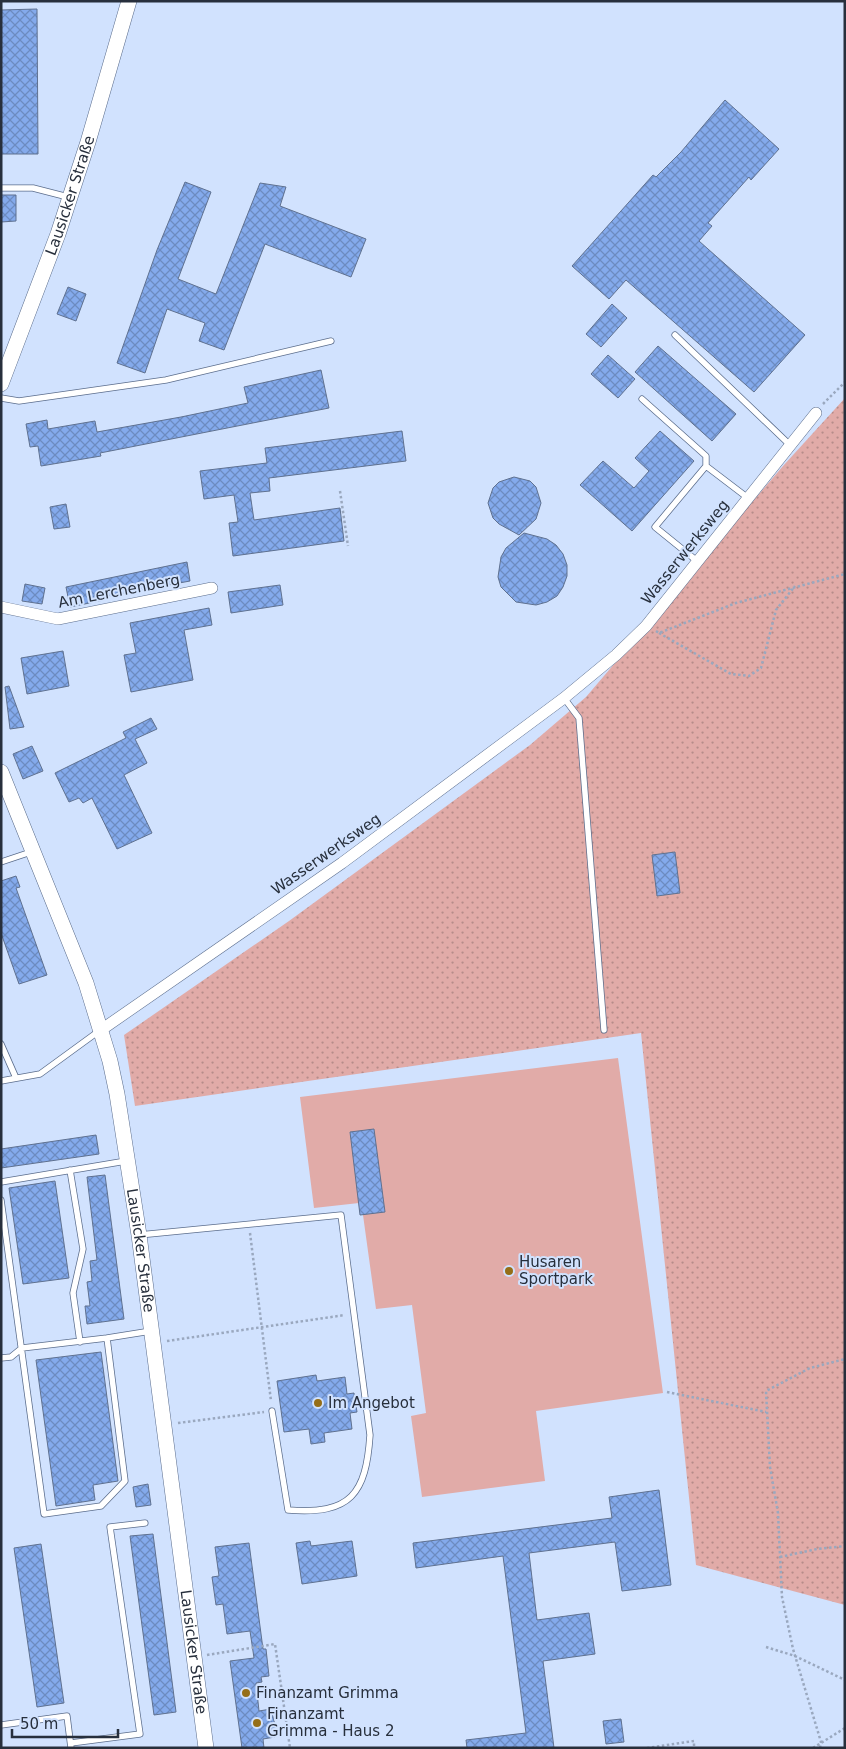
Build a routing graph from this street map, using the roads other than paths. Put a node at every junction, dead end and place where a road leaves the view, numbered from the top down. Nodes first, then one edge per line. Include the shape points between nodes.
1 (129, 1) edge
2 (1, 188) edge
3 (70, 198) junction
4 (675, 335) dead end
5 (331, 341) dead end
6 (1, 384) edge
7 (1, 398) edge
8 (642, 399) dead end
9 (816, 413) road end
10 (790, 445) junction
11 (706, 466) junction
12 (748, 498) junction
13 (697, 561) junction
14 (212, 588) dead end
15 (1, 608) edge
16 (564, 698) junction
17 (1, 772) edge
18 (34, 852) junction
19 (1, 862) edge
20 (101, 1030) junction
21 (604, 1030) dead end
22 (1, 1044) edge
23 (16, 1078) junction
24 (1, 1081) edge
25 (128, 1160) junction
26 (70, 1170) junction
27 (1, 1182) edge
28 (1, 1200) edge
29 (139, 1235) junction
30 (152, 1337) junction
31 (107, 1338) junction
32 (80, 1342) junction
33 (22, 1348) junction
34 (1, 1358) edge
35 (272, 1411) road end
36 (145, 1523) dead end
37 (1, 1725) edge
38 (71, 1746) edge
39 (206, 1748) edge

1 - 3 main road, Lausicker Straße
2 - 3 lane via 33,188
3 - 6 main road, Lausicker Straße
4 - 10 lane
5 - 7 lane via 166,380 19,401
8 - 11 lane via 706,456
9 - 10 street, Wasserwerksweg
10 - 12 street, Wasserwerksweg
11 - 12 lane
11 - 13 lane via 655,527
12 - 13 street, Wasserwerksweg
13 - 16 street, Wasserwerksweg via 646,626
14 - 15 street, Am Lerchenberg via 58,619
16 - 20 street, Wasserwerksweg via 342,863
16 - 21 lane via 579,718
17 - 18 main road, Lausicker Straße
18 - 19 lane
18 - 20 main road, Lausicker Straße via 86,983
20 - 23 lane via 40,1074
20 - 25 main road, Lausicker Straße via 117,1094
22 - 23 lane
23 - 24 lane
25 - 26 lane
25 - 29 main road, Lausicker Straße
26 - 27 lane
26 - 32 lane via 82,1249 73,1294
28 - 33 lane
29 - 30 main road, Lausicker Straße
29 - 35 lane via 341,1215 370,1435 368,1466 356,1494 338,1506 288,1510
30 - 31 lane
30 - 39 main road, Lausicker Straße
31 - 32 lane
31 - 33 lane via 125,1481 101,1506 44,1514
32 - 33 lane
33 - 34 lane via 11,1357
36 - 38 lane via 110,1527 140,1734
37 - 38 lane via 67,1716

